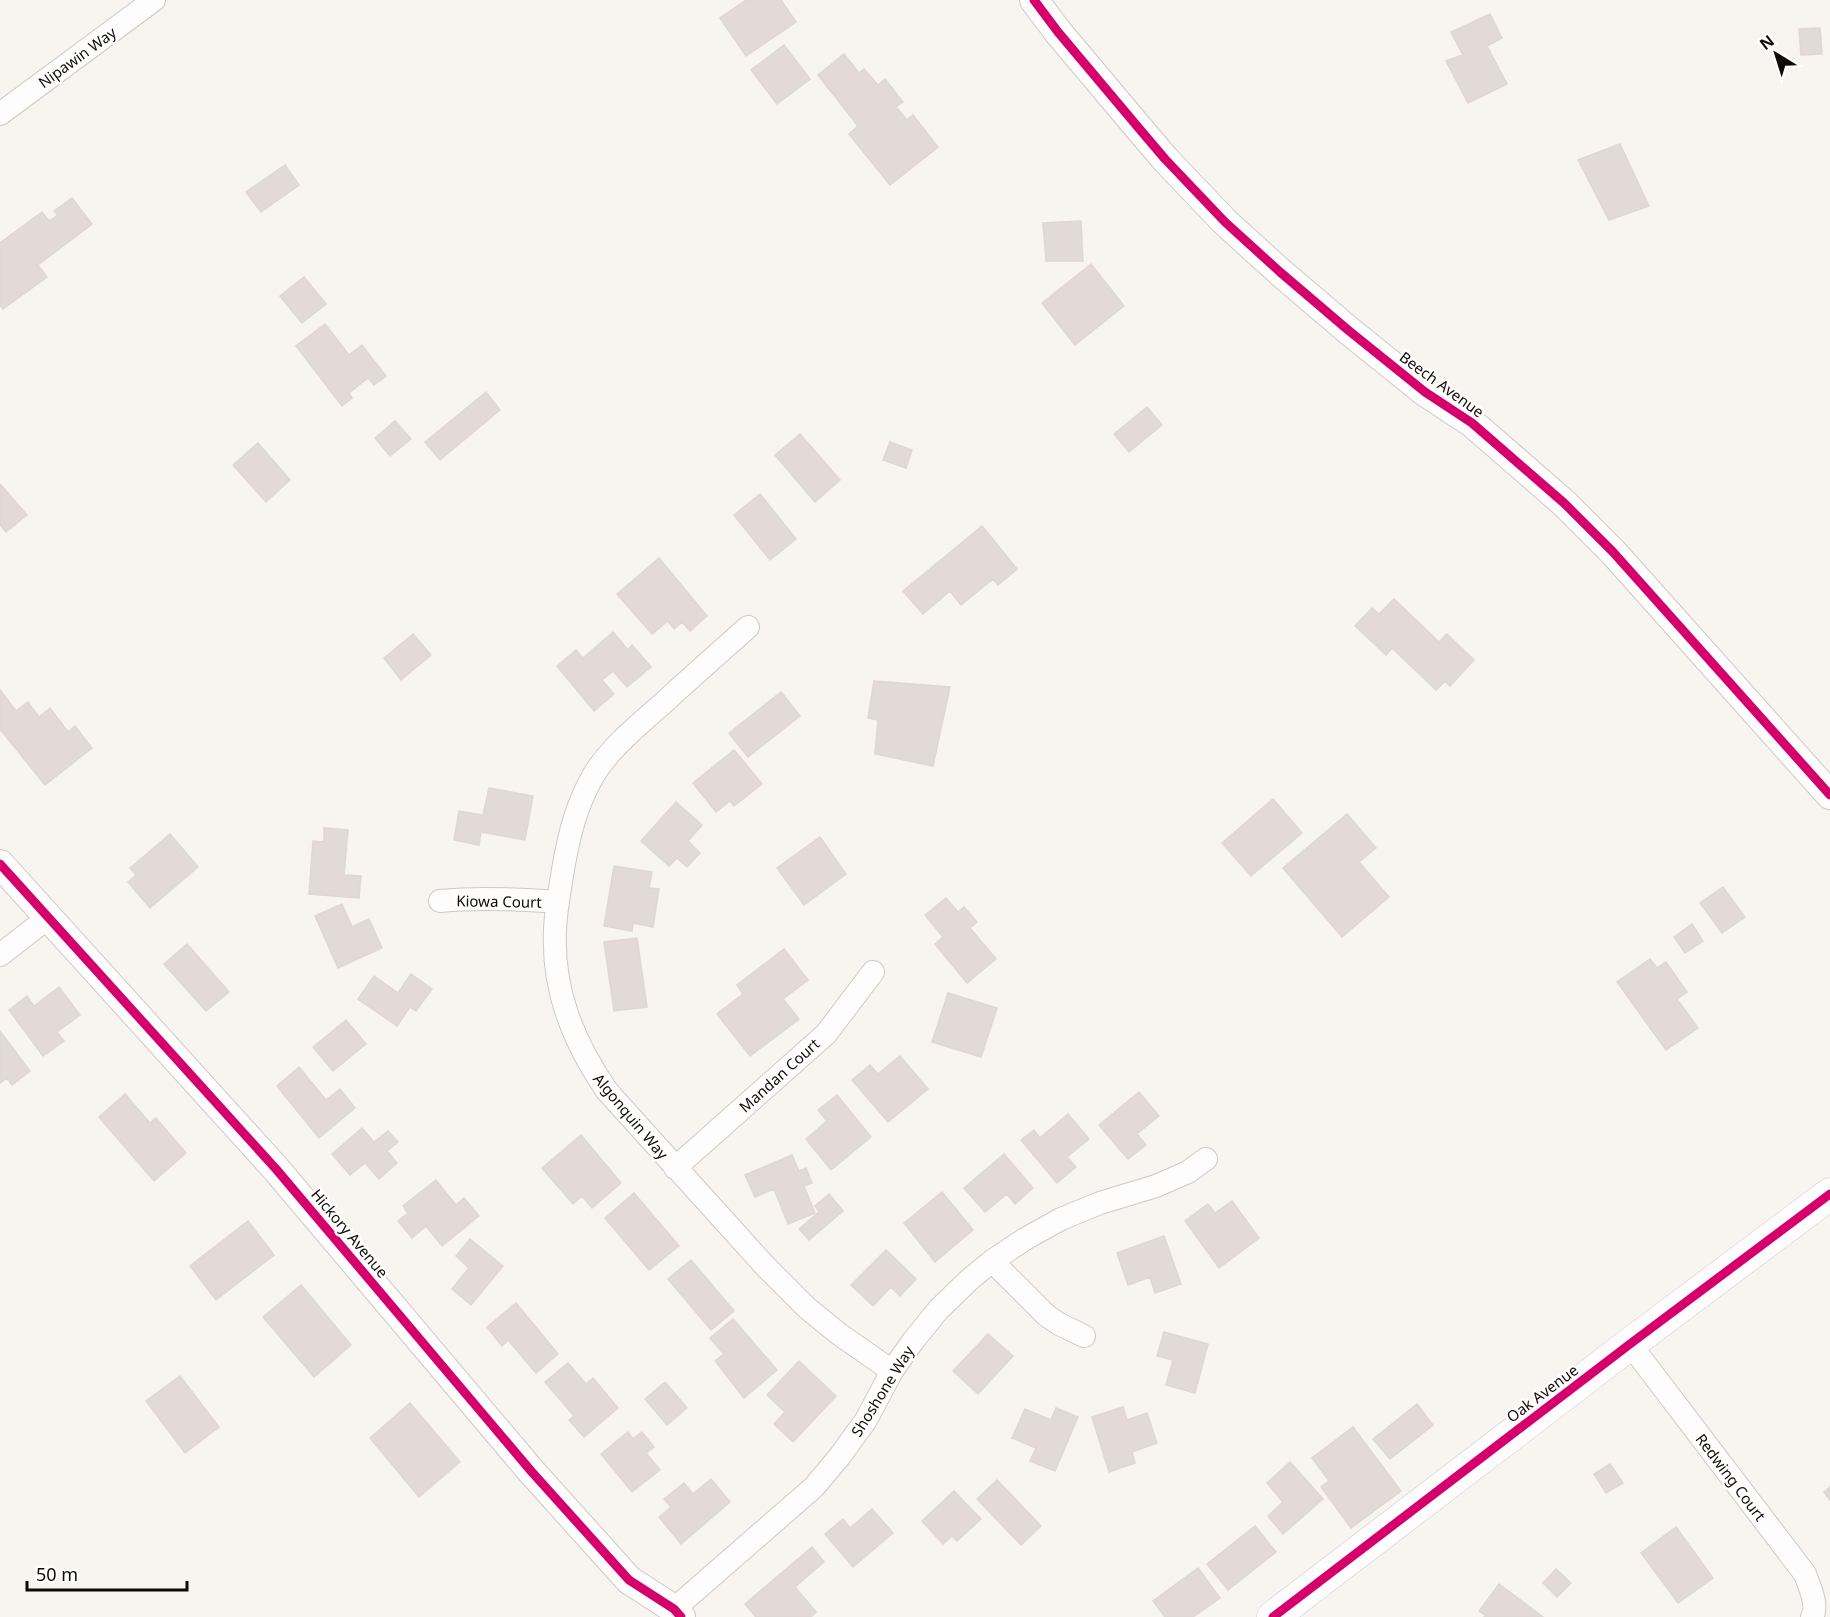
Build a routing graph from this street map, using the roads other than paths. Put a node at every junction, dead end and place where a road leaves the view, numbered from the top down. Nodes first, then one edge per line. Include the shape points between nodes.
1 (154, 0) edge
2 (1034, 0) edge
3 (0, 114) edge
4 (748, 627) dead end
5 (1830, 795) edge
6 (0, 864) edge
7 (440, 901) dead end
8 (557, 902) junction
9 (49, 917) junction
10 (0, 955) edge
11 (873, 972) dead end
12 (1206, 1159) dead end
13 (675, 1168) junction
14 (1830, 1194) edge
15 (992, 1261) junction
16 (1084, 1336) dead end
17 (1630, 1344) junction
18 (892, 1371) junction
19 (678, 1613) edge
20 (1273, 1617) edge
21 (1812, 1617) edge

1 - 3 street, Nipawin Way
2 - 5 street, Beech Avenue via 1144,134 1225,222 1348,330 1425,392 1472,423 1564,503
4 - 8 street, Algonquin Way via 619,743 597,771 573,819
6 - 9 street, Hickory Avenue
7 - 8 street, Kiowa Court via 500,898
8 - 13 street, Algonquin Way via 556,965 572,1031 607,1091
9 - 10 street
9 - 19 street, Hickory Avenue via 276,1169 531,1471 629,1580
11 - 13 street, Mandan Court via 826,1034
12 - 15 street, Shoshone Way via 1156,1186 1061,1219
13 - 18 street, Algonquin Way via 807,1308
14 - 17 main road, Oak Avenue
15 - 16 street via 1046,1315
15 - 18 street, Shoshone Way via 939,1309
17 - 20 main road, Oak Avenue
17 - 21 street, Redwing Court via 1805,1574 1813,1599
18 - 19 street, Shoshone Way via 866,1420 814,1487

